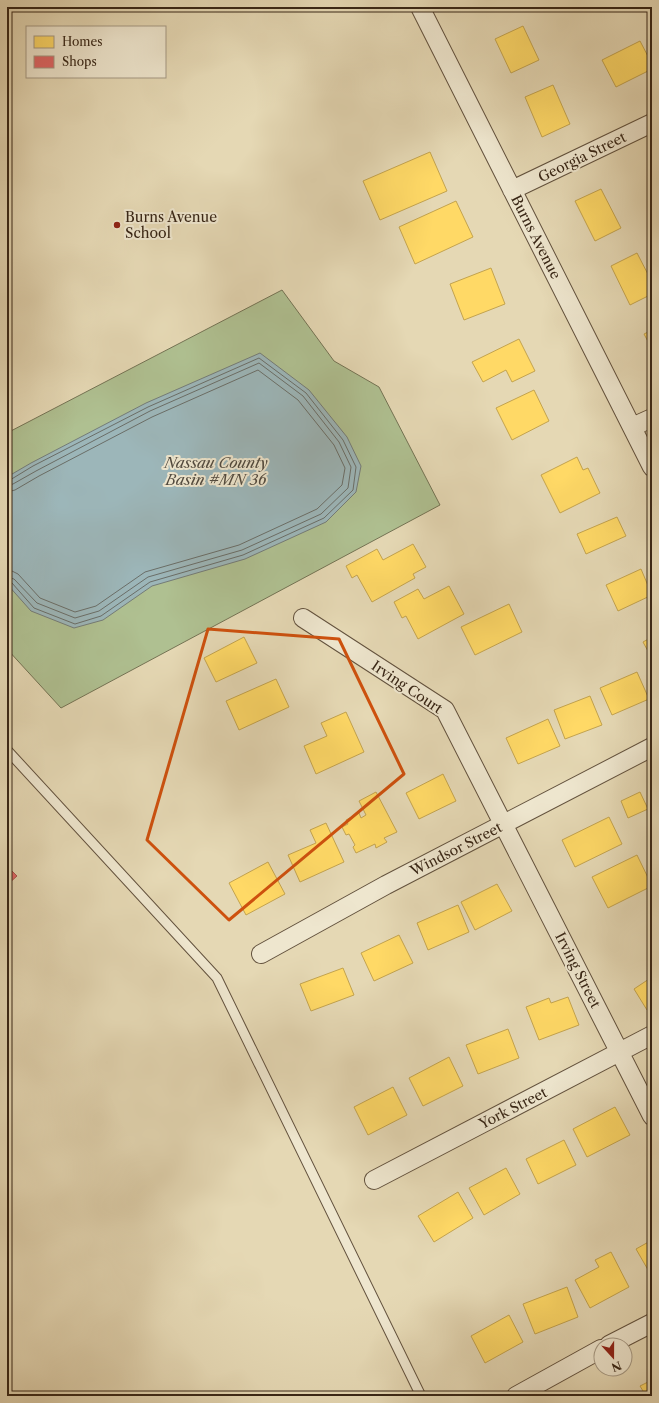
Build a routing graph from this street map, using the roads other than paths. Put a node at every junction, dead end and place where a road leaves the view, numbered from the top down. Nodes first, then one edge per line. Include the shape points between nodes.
1 (420, 7) edge
2 (652, 123) edge
3 (512, 190) junction
4 (652, 418) edge
5 (632, 427) junction
6 (652, 467) edge
7 (303, 618) dead end
8 (652, 746) edge
9 (7, 750) edge
10 (504, 824) junction
11 (261, 954) dead end
12 (652, 1035) edge
13 (620, 1052) junction
14 (652, 1116) edge
15 (374, 1180) dead end
16 (652, 1323) edge
17 (625, 1337) edge
18 (593, 1353) edge
19 (421, 1396) edge
20 (516, 1396) edge

1 - 3 street, Burns Avenue
2 - 3 street, Georgia Street
3 - 5 street, Burns Avenue
4 - 5 street
5 - 6 street, Burns Avenue
7 - 10 street, Irving Court via 445,710
8 - 10 street, Windsor Street
9 - 19 lane via 217,978
10 - 11 street, Windsor Street
10 - 13 street, Irving Street
12 - 13 street, York Street
13 - 14 street, Irving Street
13 - 15 street, York Street
16 - 17 street
18 - 20 street

